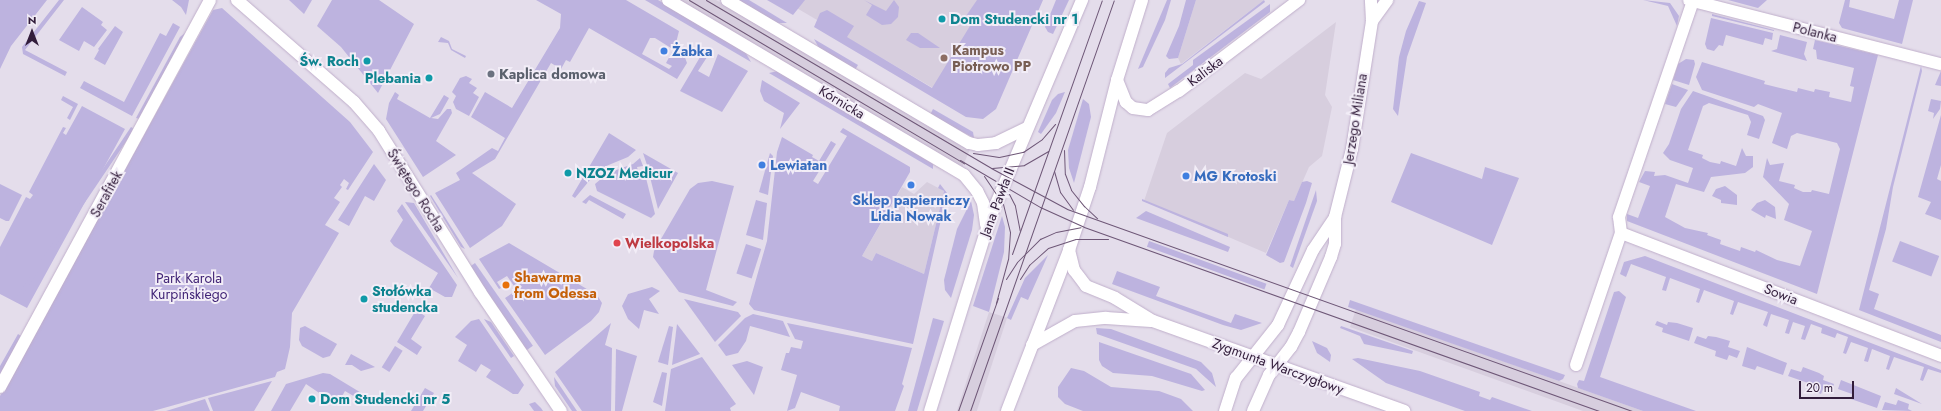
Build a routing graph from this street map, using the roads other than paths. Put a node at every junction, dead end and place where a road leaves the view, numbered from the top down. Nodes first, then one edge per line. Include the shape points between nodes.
1 (210, 0) edge
2 (237, 0) edge
3 (668, 0) edge
4 (728, 0) edge
5 (1082, 0) edge
6 (1142, 0) edge
7 (1299, 0) edge
8 (1371, 0) edge
9 (1387, 0) edge
10 (1691, 1) edge
11 (1372, 21) junction
12 (1941, 64) edge
13 (1116, 80) junction
14 (1027, 128) junction
15 (1335, 217) junction
16 (986, 228) junction
17 (1621, 232) junction
18 (1069, 250) junction
19 (1153, 322) junction
20 (1032, 345) junction
21 (1941, 356) edge
22 (1252, 357) junction
23 (1576, 365) dead end
24 (1277, 366) junction
25 (0, 387) edge
26 (561, 411) edge
27 (930, 411) edge
28 (1006, 411) edge
29 (1225, 411) edge
30 (1253, 411) edge
31 (1404, 411) edge

1 - 25 street, Serafitek
2 - 26 street, Świętego Rocha via 354,102 379,131 480,292
3 - 16 street, Kórnicka via 964,175 983,202
4 - 14 street via 969,143 996,143
5 - 14 street, Jana Pawła II
6 - 13 street
7 - 13 street, Kaliska via 1154,108 1133,108 1124,98
8 - 11 street, Jerzego Miliana
9 - 11 street, Jerzego Miliana
10 - 12 street, Polanka
10 - 17 street via 1619,217
11 - 15 street, Jerzego Miliana via 1352,149
13 - 18 street via 1090,187
14 - 16 street, Jana Pawła II
15 - 22 street, Jerzego Miliana via 1313,250 1278,325
15 - 24 street, Jerzego Miliana via 1335,244 1331,257 1299,332
16 - 27 street, Jana Pawła II
17 - 21 street, Sowia
17 - 23 street
18 - 19 street, Zygmunta Warczygłowy via 1074,270 1086,286 1115,298
18 - 20 street
19 - 20 street, Zygmunta Warczygłowy via 1106,318 1075,321
19 - 22 street, Zygmunta Warczygłowy
20 - 28 street
22 - 24 street, Zygmunta Warczygłowy
22 - 29 street, Jerzego Miliana via 1236,378
24 - 30 street, Jerzego Miliana via 1261,388
24 - 31 street, Zygmunta Warczygłowy

